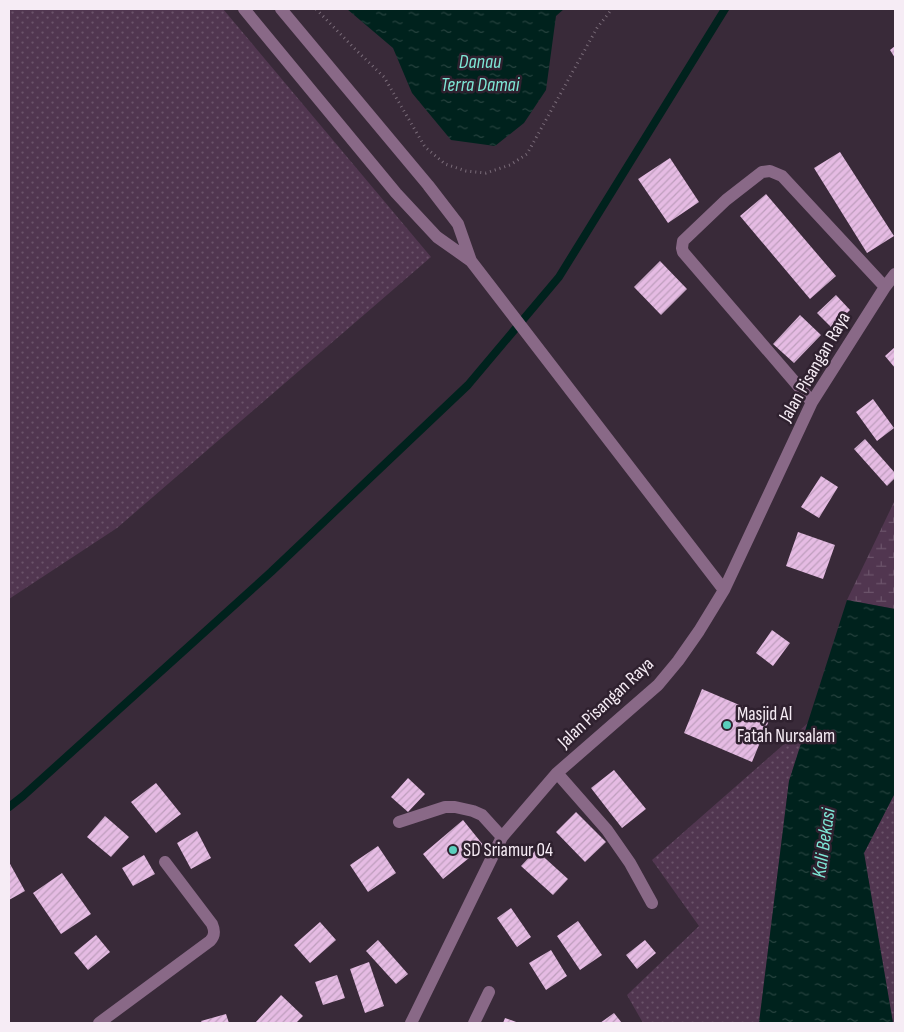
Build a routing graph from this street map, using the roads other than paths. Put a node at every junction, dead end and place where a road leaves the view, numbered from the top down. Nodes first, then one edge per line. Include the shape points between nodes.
1 (244, 9) edge
2 (281, 9) edge
3 (472, 261) junction
4 (895, 274) edge
5 (885, 287) junction
6 (812, 402) junction
7 (724, 590) junction
8 (558, 773) junction
9 (399, 822) dead end
10 (502, 837) junction
11 (165, 862) dead end
12 (652, 903) dead end
13 (489, 992) dead end
14 (99, 1023) edge
15 (411, 1023) edge
16 (474, 1023) edge

1 - 3 street via 396,193 437,237
2 - 3 street via 458,224
3 - 7 street
4 - 5 street, Jalan Pisangan Raya
5 - 6 street, Jalan Pisangan Raya
5 - 6 street via 782,176 766,170 726,200 683,241 683,252
6 - 7 street, Jalan Pisangan Raya
7 - 8 street, Jalan Pisangan Raya via 699,632 658,685
8 - 10 street, Jalan Pisangan Raya
8 - 12 street via 607,830
9 - 10 street via 445,807 455,807 482,815
10 - 15 street, Jalan Pisangan Raya
11 - 14 street via 212,924 213,937
13 - 16 street

